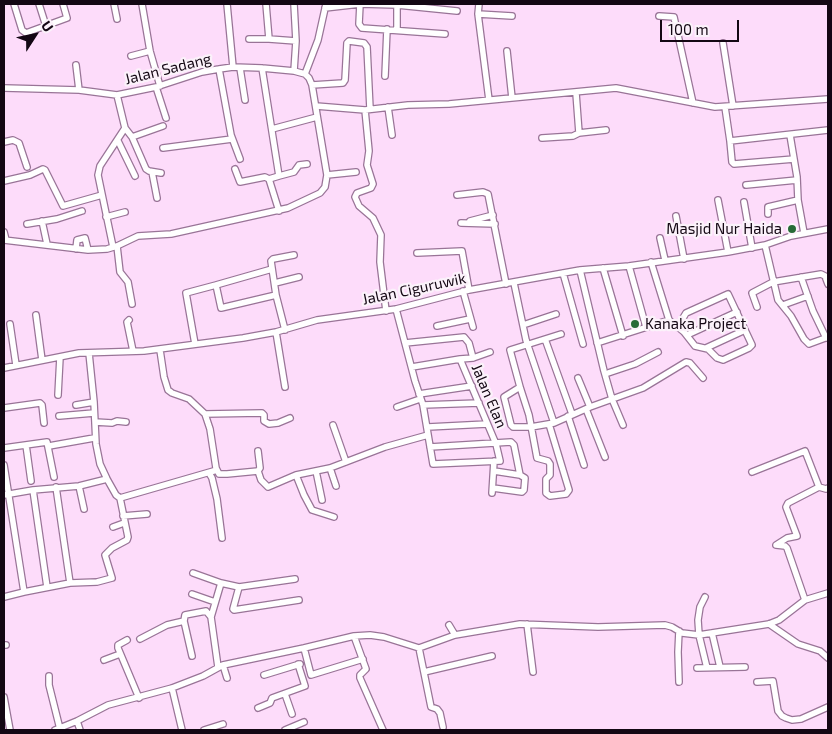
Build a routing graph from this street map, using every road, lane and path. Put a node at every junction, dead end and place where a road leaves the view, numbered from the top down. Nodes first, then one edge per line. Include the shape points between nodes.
1 (14, 4) edge
2 (39, 4) edge
3 (63, 4) edge
4 (114, 4) edge
5 (142, 4) edge
6 (227, 4) edge
7 (266, 4) edge
8 (294, 4) edge
9 (360, 4) edge
10 (479, 4) edge
11 (397, 5) junction
12 (325, 6) edge
13 (458, 11) dead end
14 (478, 14) junction
15 (512, 16) dead end
16 (659, 16) dead end
17 (117, 19) dead end
18 (46, 26) junction
19 (387, 29) junction
20 (398, 30) junction
21 (444, 34) dead end
22 (249, 39) dead end
23 (269, 39) junction
24 (296, 41) junction
25 (723, 43) dead end
26 (150, 51) junction
27 (506, 51) dead end
28 (131, 56) dead end
29 (76, 65) dead end
30 (233, 67) junction
31 (240, 68) junction
32 (262, 68) junction
33 (219, 69) junction
34 (294, 71) junction
35 (305, 74) junction
36 (385, 76) dead end
37 (312, 85) junction
38 (158, 86) junction
39 (4, 88) edge
40 (78, 90) junction
41 (576, 93) junction
42 (117, 95) junction
43 (512, 98) junction
44 (828, 98) edge
45 (245, 100) dead end
46 (489, 100) junction
47 (693, 103) junction
48 (316, 106) junction
49 (733, 106) junction
50 (388, 107) junction
51 (725, 107) junction
52 (368, 110) junction
53 (317, 117) junction
54 (166, 118) dead end
55 (163, 126) dead end
56 (125, 128) junction
57 (272, 129) junction
58 (606, 130) dead end
59 (828, 130) edge
60 (579, 133) junction
61 (392, 135) dead end
62 (790, 135) junction
63 (132, 137) junction
64 (542, 138) dead end
65 (232, 139) junction
66 (118, 141) junction
67 (730, 141) junction
68 (4, 142) edge
69 (163, 148) dead end
70 (240, 159) dead end
71 (794, 159) junction
72 (307, 164) dead end
73 (27, 167) dead end
74 (235, 169) dead end
75 (152, 172) junction
76 (356, 172) dead end
77 (161, 173) dead end
78 (327, 175) junction
79 (135, 176) dead end
80 (279, 176) junction
81 (269, 179) junction
82 (797, 180) junction
83 (4, 181) edge
84 (746, 185) dead end
85 (102, 195) junction
86 (457, 195) dead end
87 (157, 198) dead end
88 (718, 200) dead end
89 (798, 200) junction
90 (744, 202) dead end
91 (82, 211) dead end
92 (279, 211) junction
93 (125, 212) dead end
94 (768, 214) dead end
95 (493, 215) junction
96 (676, 216) dead end
97 (106, 217) junction
98 (42, 221) junction
99 (27, 224) dead end
100 (495, 224) junction
101 (828, 229) edge
102 (4, 232) edge
103 (804, 233) junction
104 (660, 238) dead end
105 (5, 240) edge
106 (47, 244) junction
107 (765, 245) junction
108 (115, 247) junction
109 (752, 248) junction
110 (76, 249) junction
111 (88, 250) junction
112 (728, 252) junction
113 (417, 253) dead end
114 (294, 255) dead end
115 (684, 259) junction
116 (665, 260) junction
117 (651, 262) junction
118 (629, 266) junction
119 (603, 268) junction
120 (120, 269) junction
121 (272, 269) junction
122 (580, 270) junction
123 (113, 271) dead end
124 (563, 273) junction
125 (299, 277) dead end
126 (801, 278) junction
127 (773, 282) junction
128 (274, 283) junction
129 (514, 283) junction
130 (506, 284) junction
131 (828, 284) edge
132 (216, 285) junction
133 (466, 290) junction
134 (276, 295) junction
135 (808, 296) junction
136 (132, 304) dead end
137 (783, 305) junction
138 (757, 306) dead end
139 (396, 309) junction
140 (386, 311) junction
141 (737, 312) junction
142 (556, 314) dead end
143 (36, 315) dead end
144 (470, 319) junction
145 (128, 320) dead end
146 (669, 320) junction
147 (10, 324) dead end
148 (523, 325) junction
149 (437, 326) dead end
150 (473, 327) dead end
151 (646, 327) junction
152 (284, 330) junction
153 (744, 330) junction
154 (276, 332) junction
155 (685, 333) junction
156 (561, 334) dead end
157 (623, 336) junction
158 (827, 337) edge
159 (545, 339) junction
160 (597, 343) junction
161 (195, 344) junction
162 (405, 344) junction
163 (583, 344) dead end
164 (528, 345) junction
165 (706, 348) junction
166 (160, 350) junction
167 (133, 351) junction
168 (490, 352) dead end
169 (658, 352) dead end
170 (89, 353) junction
171 (60, 356) junction
172 (473, 358) junction
173 (460, 359) junction
174 (42, 360) junction
175 (16, 365) junction
176 (412, 367) junction
177 (4, 368) edge
178 (605, 374) junction
179 (578, 378) dead end
180 (703, 378) dead end
181 (472, 386) junction
182 (285, 387) dead end
183 (520, 387) junction
184 (58, 395) dead end
185 (420, 397) junction
186 (612, 399) junction
187 (94, 402) junction
188 (479, 403) junction
189 (76, 405) dead end
190 (423, 405) junction
191 (396, 407) dead end
192 (4, 408) edge
193 (588, 408) junction
194 (94, 412) junction
195 (205, 414) junction
196 (570, 415) junction
197 (59, 416) dead end
198 (290, 418) dead end
199 (95, 422) junction
200 (126, 422) dead end
201 (44, 423) dead end
202 (551, 423) junction
203 (487, 424) junction
204 (333, 425) dead end
205 (623, 425) dead end
206 (428, 427) junction
207 (531, 427) junction
208 (428, 435) junction
209 (94, 438) junction
210 (496, 444) junction
211 (26, 445) junction
212 (49, 446) dead end
213 (430, 447) junction
214 (4, 448) edge
215 (258, 451) dead end
216 (605, 458) dead end
217 (497, 461) junction
218 (346, 462) junction
219 (4, 464) edge
220 (584, 464) dead end
221 (330, 468) junction
222 (217, 470) junction
223 (258, 470) junction
224 (316, 471) junction
225 (494, 471) junction
226 (752, 472) dead end
227 (209, 473) junction
228 (296, 475) junction
229 (520, 475) junction
230 (54, 476) dead end
231 (107, 479) junction
232 (32, 481) dead end
233 (79, 486) junction
234 (336, 486) dead end
235 (56, 487) junction
236 (819, 487) junction
237 (828, 488) edge
238 (33, 490) junction
239 (6, 495) edge
240 (120, 498) junction
241 (322, 500) dead end
242 (84, 509) dead end
243 (147, 514) dead end
244 (123, 516) junction
245 (334, 518) dead end
246 (124, 523) junction
247 (113, 527) dead end
248 (222, 538) dead end
249 (193, 573) dead end
250 (295, 580) dead end
251 (70, 582) junction
252 (221, 583) junction
253 (47, 587) junction
254 (239, 587) junction
255 (24, 592) junction
256 (828, 593) edge
257 (192, 594) dead end
258 (4, 597) edge
259 (705, 597) dead end
260 (203, 598) junction
261 (299, 600) dead end
262 (805, 600) junction
263 (215, 602) junction
264 (210, 615) junction
265 (184, 621) junction
266 (527, 624) junction
267 (769, 624) junction
268 (448, 625) dead end
269 (679, 631) junction
270 (712, 633) junction
271 (455, 635) junction
272 (699, 635) junction
273 (354, 636) junction
274 (140, 639) dead end
275 (127, 640) dead end
276 (304, 648) junction
277 (419, 648) junction
278 (120, 654) junction
279 (192, 656) dead end
280 (492, 656) dead end
281 (828, 658) edge
282 (363, 659) junction
283 (104, 660) dead end
284 (307, 662) junction
285 (298, 664) junction
286 (221, 666) junction
287 (745, 666) dead end
288 (720, 667) junction
289 (697, 668) dead end
290 (707, 668) junction
291 (424, 672) junction
292 (533, 672) dead end
293 (264, 675) dead end
294 (49, 676) dead end
295 (228, 678) dead end
296 (679, 682) dead end
297 (757, 682) dead end
298 (172, 688) junction
299 (286, 694) junction
300 (4, 696) edge
301 (139, 698) junction
302 (258, 708) dead end
303 (828, 708) edge
304 (292, 714) dead end
305 (77, 722) junction
306 (304, 722) dead end
307 (223, 724) dead end
308 (443, 727) dead end
309 (298, 728) edge
310 (10, 730) edge
311 (58, 730) edge
312 (80, 730) edge
313 (182, 730) edge
314 (204, 730) edge
315 (285, 730) edge
316 (383, 730) edge

1 - 18 street via 22,30 27,33
2 - 18 street
3 - 18 street via 67,18
4 - 17 street
5 - 26 street
6 - 30 street
7 - 23 street
8 - 24 street
9 - 11 street
9 - 12 street
9 - 19 street via 360,27
10 - 14 street
11 - 13 street
11 - 20 street
12 - 35 street via 318,40
14 - 15 street
14 - 46 street
16 - 47 street via 674,17
19 - 20 street
19 - 36 street
20 - 21 street
22 - 23 street
23 - 24 street
24 - 34 street
25 - 49 street
26 - 28 street
26 - 38 street
27 - 43 street
29 - 40 street
30 - 31 street, Jalan Sadang
30 - 33 street, Jalan Sadang
31 - 32 street, Jalan Sadang
31 - 45 street
32 - 34 street, Jalan Sadang
32 - 57 street
33 - 38 street, Jalan Sadang
33 - 65 street
34 - 35 street, Jalan Sadang
35 - 37 street
37 - 48 street
37 - 52 street via 343,83 347,43 364,43 367,47
38 - 42 street, Jalan Sadang
38 - 54 street
39 - 40 street, Jalan Sadang
40 - 42 street, Jalan Sadang
41 - 43 street
41 - 47 street via 622,89
41 - 60 street
42 - 56 street
43 - 46 street
44 - 49 street
46 - 50 street
47 - 51 street
48 - 52 street
48 - 53 street
49 - 51 street
50 - 52 street
50 - 61 street
51 - 67 street
52 - 140 street via 367,165 373,184 371,188 357,192 355,197 380,230
53 - 57 street
53 - 78 street
55 - 63 street
56 - 63 street
56 - 66 street
57 - 80 street
58 - 60 street
59 - 62 street
60 - 64 street
62 - 67 street
62 - 71 street
63 - 75 street via 145,167
65 - 69 street
65 - 70 street
66 - 79 street
66 - 85 street via 100,166 98,175
67 - 71 street via 732,162 736,165
68 - 73 street via 14,140 19,143
71 - 82 street
72 - 80 street
74 - 81 street via 240,182
75 - 77 street
75 - 87 street
76 - 78 street
78 - 92 street via 320,193
80 - 81 street
81 - 92 street
82 - 84 street
82 - 89 street
83 - 85 street via 43,169 63,206
85 - 97 street
86 - 95 street via 487,192
88 - 112 street
89 - 94 street via 768,207
89 - 103 street
90 - 109 street
91 - 98 street
92 - 108 street via 171,234 138,236
93 - 97 street
95 - 100 street
95 - 100 street via 460,223
96 - 115 street
97 - 108 street
98 - 99 street
98 - 106 street
100 - 130 street
101 - 103 street, Jalan Ciguruwik
102 - 105 street
103 - 107 street, Jalan Ciguruwik
104 - 116 street
105 - 106 street
106 - 110 street
107 - 109 street, Jalan Ciguruwik
107 - 127 street
108 - 111 street
108 - 120 street
109 - 112 street, Jalan Ciguruwik
110 - 111 street
110 - 111 street via 77,240 85,238
112 - 115 street, Jalan Ciguruwik
113 - 133 street via 462,251
114 - 121 street via 271,260
115 - 116 street, Jalan Ciguruwik
116 - 117 street, Jalan Ciguruwik
117 - 118 street, Jalan Ciguruwik
117 - 146 street
118 - 119 street, Jalan Ciguruwik
118 - 151 street
119 - 122 street, Jalan Ciguruwik
119 - 157 street
120 - 123 street
120 - 136 street via 128,282
121 - 128 street
121 - 132 street
122 - 124 street, Jalan Ciguruwik
122 - 160 street
124 - 129 street, Jalan Ciguruwik
124 - 163 street
125 - 128 street
126 - 127 street
126 - 131 street via 824,275
126 - 135 street
127 - 137 street via 778,300
127 - 138 street via 752,293
128 - 134 street
129 - 130 street, Jalan Ciguruwik
129 - 148 street
130 - 133 street, Jalan Ciguruwik
132 - 134 street via 221,308
132 - 161 street via 186,293
133 - 139 street, Jalan Ciguruwik
133 - 144 street
134 - 152 street
135 - 137 street
135 - 158 street
137 - 158 street via 808,344
139 - 140 street, Jalan Ciguruwik
139 - 162 street
140 - 152 street, Jalan Ciguruwik via 317,320
141 - 153 street
141 - 155 street
141 - 155 street via 730,295 726,294 686,313 683,318
142 - 148 street
143 - 174 street
144 - 149 street
144 - 150 street
145 - 167 street
146 - 151 street
146 - 155 street
147 - 175 street
148 - 164 street
151 - 157 street
152 - 154 street, Jalan Ciguruwik
153 - 165 street
153 - 165 street via 752,346 725,360 718,360
154 - 161 street, Jalan Ciguruwik
154 - 182 street
155 - 165 street via 698,348
156 - 159 street
157 - 160 street
159 - 164 street
159 - 196 street
160 - 178 street
161 - 166 street, Jalan Ciguruwik
162 - 172 street via 462,336 468,341
162 - 176 street
164 - 183 street via 509,350
164 - 202 street
166 - 167 street, Jalan Ciguruwik
166 - 195 street via 168,390 189,398
167 - 170 street, Jalan Ciguruwik
168 - 172 street
169 - 178 street
170 - 171 street, Jalan Ciguruwik
170 - 187 street
171 - 174 street, Jalan Ciguruwik
171 - 184 street
172 - 173 street
173 - 176 street, Jalan Elan
173 - 181 street, Jalan Elan
174 - 175 street, Jalan Ciguruwik
175 - 177 street, Jalan Ciguruwik
176 - 185 street
178 - 186 street
179 - 193 street
180 - 186 street via 686,362 644,388
181 - 185 street
181 - 188 street, Jalan Elan
183 - 207 street
183 - 207 street via 504,397 511,425
185 - 190 street
185 - 191 street
186 - 193 street
186 - 205 street
187 - 189 street
187 - 194 street
188 - 190 street
188 - 203 street, Jalan Elan
190 - 206 street
192 - 201 street via 40,403
193 - 196 street
193 - 216 street
194 - 197 street
194 - 199 street
195 - 198 street via 262,413 268,424
195 - 222 street
196 - 202 street
196 - 220 street
199 - 200 street
199 - 209 street
202 - 207 street
202 - 207 street via 568,492 550,496 546,479 550,475 550,464 537,458
203 - 206 street
203 - 210 street, Jalan Elan
204 - 218 street
206 - 208 street
208 - 213 street
208 - 218 street
209 - 212 street
209 - 231 street
210 - 213 street
210 - 217 street, Jalan Elan
210 - 229 street via 514,444
211 - 214 street
211 - 230 street via 47,442
211 - 232 street
213 - 217 street via 433,464
215 - 223 street
217 - 225 street, Jalan Elan
218 - 221 street
219 - 239 street
221 - 224 street
221 - 234 street
222 - 223 street via 220,474
222 - 227 street
223 - 228 street via 268,487
224 - 228 street
224 - 241 street
225 - 229 street
225 - 229 street, Jalan Elan via 492,490 522,492 525,478
226 - 236 street via 805,451
227 - 240 street
227 - 248 street via 217,499
228 - 245 street via 312,510
231 - 233 street
231 - 240 street
233 - 235 street
233 - 242 street
235 - 238 street
235 - 251 street
236 - 237 street
236 - 262 street via 786,504 797,536 776,545 787,548
238 - 239 street
238 - 253 street
239 - 255 street
240 - 244 street
243 - 244 street
244 - 246 street
246 - 247 street
246 - 251 street via 128,539 105,555 112,578 97,582
249 - 252 street
250 - 254 street
251 - 253 street
252 - 254 street
252 - 263 street
253 - 255 street
254 - 261 street via 234,610
255 - 258 street
256 - 262 street
257 - 260 street
259 - 272 street via 698,613
260 - 263 street
260 - 264 street
262 - 267 street
263 - 264 street
264 - 265 street via 204,611 185,616
264 - 286 street
265 - 274 street via 167,625
265 - 279 street
266 - 269 street via 665,625
266 - 271 street
266 - 292 street
267 - 270 street
267 - 281 street via 798,644 820,651
268 - 271 street
269 - 272 street
269 - 296 street
270 - 272 street
270 - 288 street
271 - 277 street
272 - 290 street
273 - 276 street
273 - 277 street via 384,637
273 - 282 street
275 - 278 street via 118,645
276 - 284 street
276 - 286 street
277 - 291 street
278 - 283 street
278 - 301 street
280 - 291 street
282 - 284 street via 311,675
282 - 316 street via 366,668 360,678
284 - 285 street
285 - 293 street
285 - 299 street via 305,686
286 - 295 street
286 - 298 street
287 - 288 street
288 - 290 street
289 - 290 street
291 - 308 street via 430,707 438,710
294 - 311 street
297 - 303 street via 773,681 778,711 786,718 802,719
298 - 301 street
298 - 313 street
299 - 302 street via 272,698 270,703
299 - 304 street
300 - 310 street
301 - 305 street via 108,705
305 - 311 street
305 - 312 street
306 - 309 street
307 - 314 street
309 - 315 street

